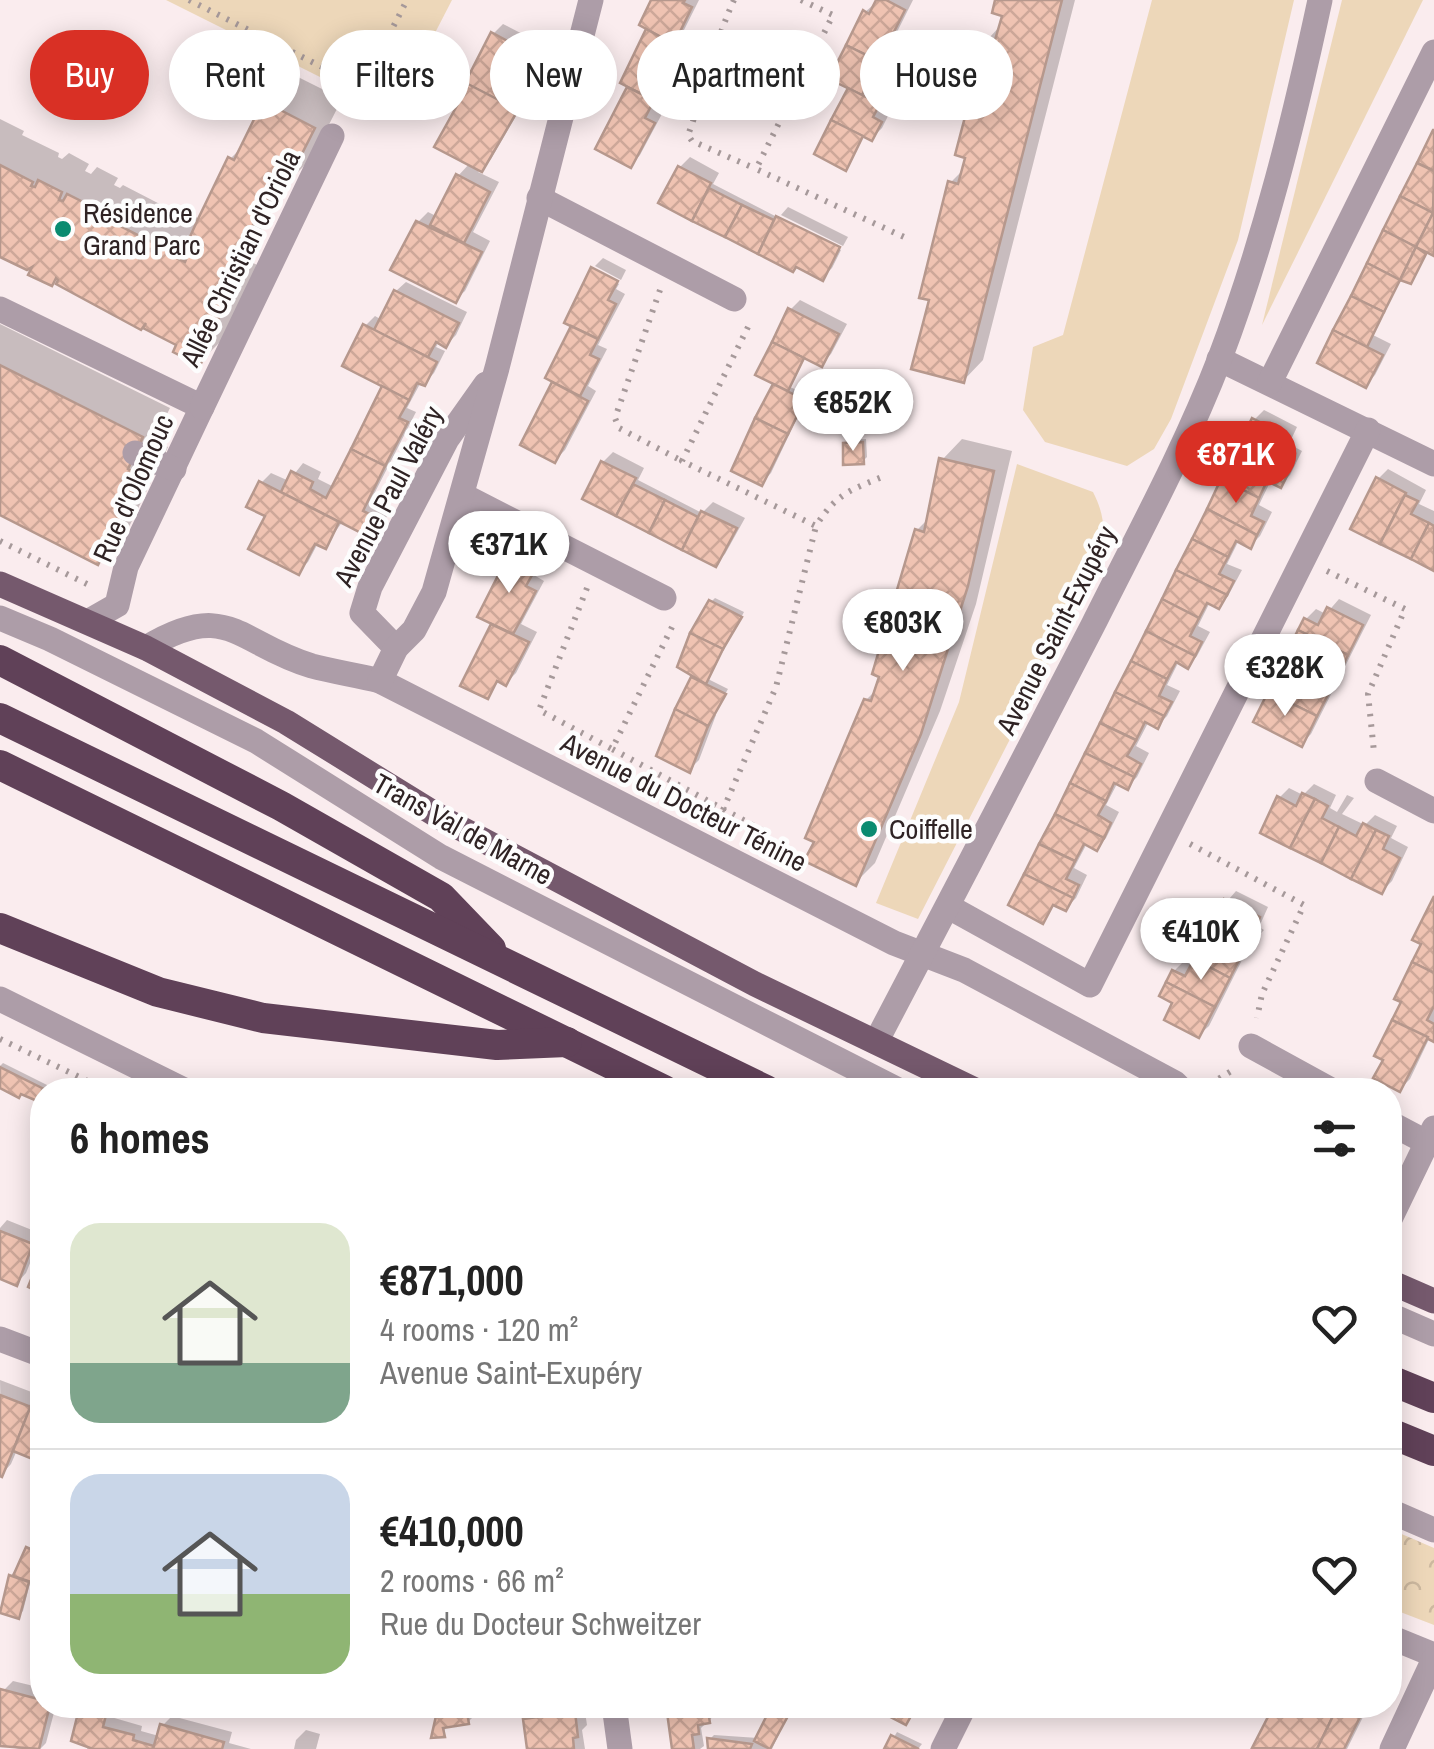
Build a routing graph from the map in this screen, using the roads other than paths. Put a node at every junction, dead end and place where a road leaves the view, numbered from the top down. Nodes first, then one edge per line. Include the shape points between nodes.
1 (591, 0) edge
2 (1320, 0) edge
3 (1434, 52) edge
4 (332, 136) dead end
5 (539, 198) junction
6 (734, 298) road end
7 (0, 309) edge
8 (1219, 360) junction
9 (497, 368) junction
10 (1270, 382) junction
11 (202, 407) junction
12 (1368, 430) junction
13 (135, 454) dead end
14 (1434, 464) edge
15 (174, 470) junction
16 (462, 495) junction
17 (0, 584) edge
18 (664, 598) road end
19 (0, 618) edge
20 (89, 621) junction
21 (146, 648) junction
22 (396, 648) junction
23 (0, 660) edge
24 (380, 681) junction
25 (0, 718) edge
26 (0, 765) edge
27 (1377, 781) road end
28 (1434, 811) edge
29 (949, 907) junction
30 (0, 928) edge
31 (924, 954) junction
32 (504, 962) junction
33 (0, 999) edge
34 (570, 1042) junction
35 (876, 1042) junction
36 (1251, 1046) road end
37 (160, 1078) edge
38 (640, 1078) edge
39 (741, 1078) edge
40 (875, 1078) edge
41 (950, 1078) edge
42 (1166, 1078) edge
43 (1309, 1078) edge
44 (1402, 1126) edge
45 (1430, 1135) edge
46 (1402, 1194) edge
47 (1402, 1287) edge
48 (1434, 1301) edge
49 (1402, 1320) edge
50 (1434, 1334) edge
51 (0, 1338) edge
52 (30, 1351) edge
53 (1402, 1385) edge
54 (1434, 1398) edge
55 (1402, 1438) edge
56 (1434, 1451) edge
57 (1402, 1516) edge
58 (1434, 1530) edge
59 (1402, 1642) edge
60 (1434, 1657) edge
61 (616, 1718) edge
62 (959, 1718) edge
63 (620, 1749) edge
64 (943, 1749) edge
65 (1392, 1749) edge

1 - 5 street, Avenue Paul Valéry
2 - 8 street, Avenue Saint-Exupéry via 1297,108
3 - 10 street
4 - 11 street, Allée Christian d'Oriola
5 - 6 street
5 - 9 street, Avenue Paul Valéry
7 - 11 street, Rue d'Olomouc
8 - 10 street
8 - 29 street, Avenue Saint-Exupéry via 1155,502
9 - 16 street, Avenue Paul Valéry
9 - 22 street, Avenue Paul Valéry via 447,439 370,587 362,613
10 - 12 street
11 - 15 street, Rue d'Olomouc
12 - 14 street
12 - 29 street via 1090,985
13 - 15 street
15 - 20 street, Rue d'Olomouc via 126,567 118,604
16 - 18 street
16 - 22 street, Avenue Paul Valéry via 434,592
17 - 20 main road
19 - 40 street, Trans Val de Marne via 256,741 441,856
20 - 21 main road
21 - 24 street, Avenue du Docteur Ténine via 176,629 209,624 312,666
21 - 35 main road via 286,722 442,819
22 - 24 street, Avenue Paul Valéry
23 - 32 highway via 441,896
24 - 31 street, Avenue du Docteur Ténine
25 - 32 highway
26 - 34 highway
27 - 28 street
29 - 31 street, Avenue Saint-Exupéry
30 - 34 highway via 158,992 263,1018 497,1044
31 - 35 street, Avenue Saint-Exupéry
31 - 42 street, Avenue du Docteur Ténine
32 - 39 highway
33 - 37 street
34 - 38 highway
35 - 41 main road
36 - 43 street
44 - 45 street
45 - 46 street
47 - 48 main road
49 - 50 street
51 - 52 street
53 - 54 highway
55 - 56 highway
57 - 58 street
59 - 60 street
60 - 65 street
61 - 63 street
62 - 64 street

